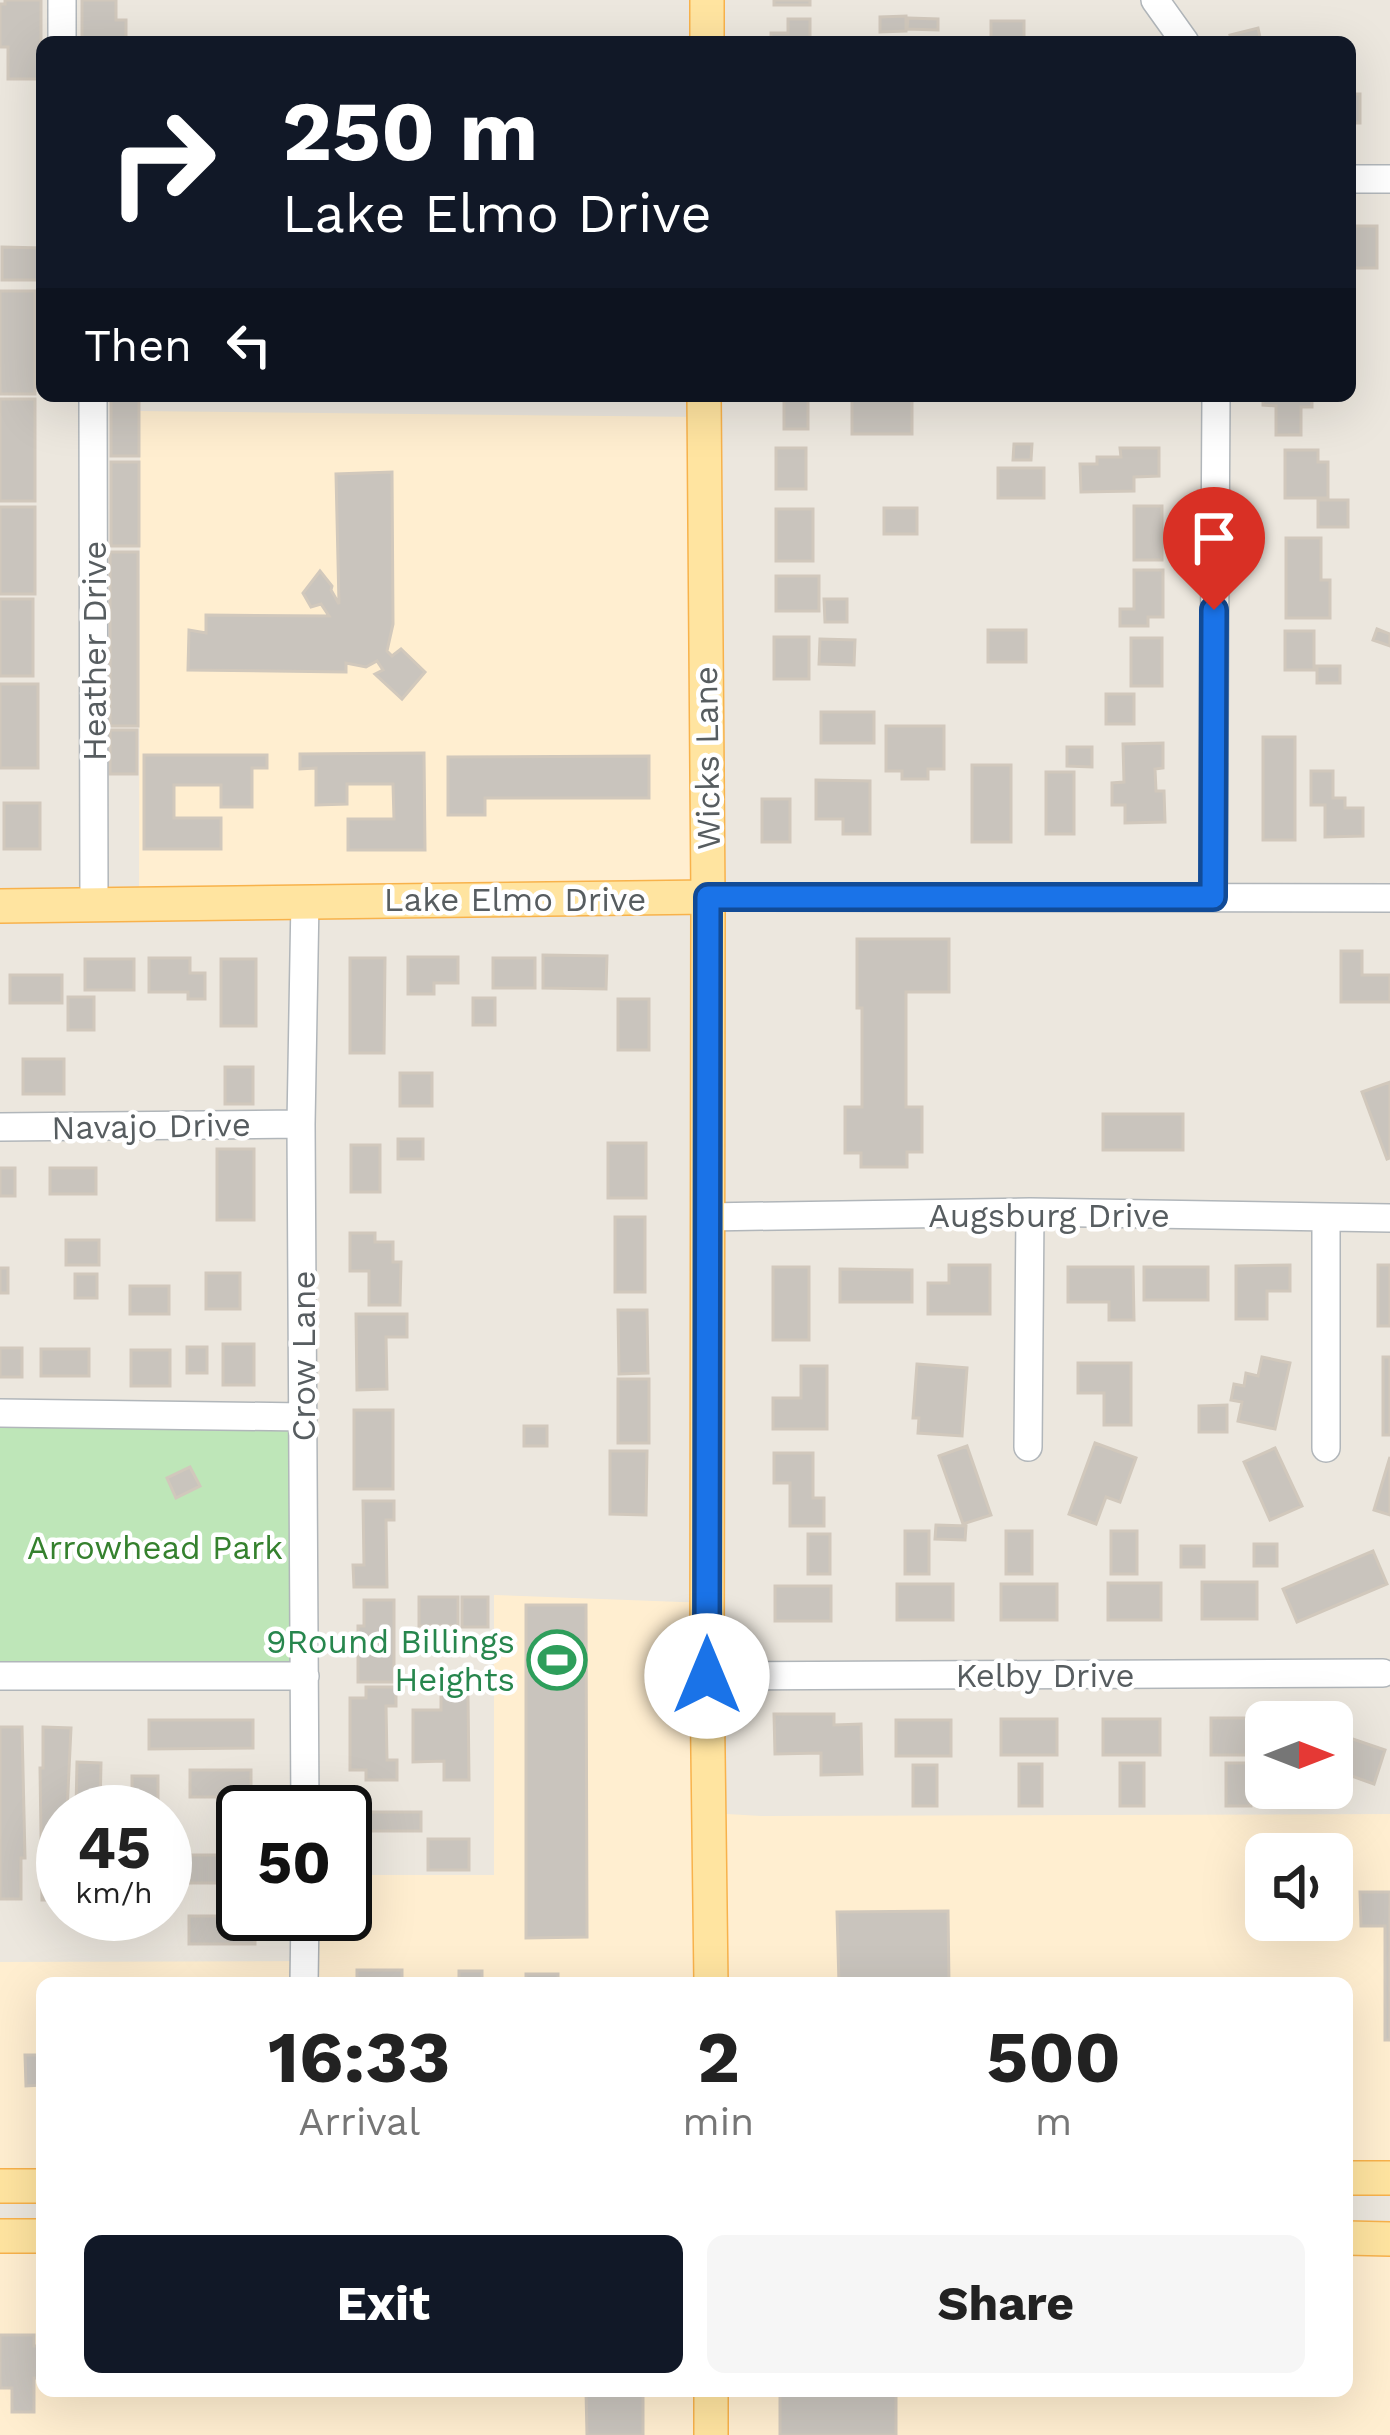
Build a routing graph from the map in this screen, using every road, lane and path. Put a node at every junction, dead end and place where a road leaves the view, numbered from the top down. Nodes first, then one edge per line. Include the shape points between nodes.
1 (62, 0) edge
2 (707, 0) edge
3 (1155, 0) edge
4 (62, 36) edge
5 (707, 36) edge
6 (1181, 36) edge
7 (1356, 179) edge
8 (1390, 179) edge
9 (93, 402) edge
10 (704, 402) edge
11 (1216, 402) edge
12 (708, 897) junction
13 (1213, 897) junction
14 (1390, 898) edge
15 (305, 900) junction
16 (0, 906) edge
17 (94, 906) junction
18 (301, 1124) junction
19 (0, 1127) edge
20 (1030, 1212) junction
21 (707, 1217) junction
22 (1390, 1218) edge
23 (1326, 1219) junction
24 (0, 1413) edge
25 (303, 1417) junction
26 (1028, 1447) dead end
27 (1326, 1448) dead end
28 (1383, 1673) dead end
29 (0, 1676) edge
30 (305, 1676) junction
31 (707, 1676) junction
32 (305, 1785) edge
33 (305, 1941) edge
34 (304, 1977) edge
35 (711, 1977) edge
36 (1353, 2178) edge
37 (1390, 2178) edge
38 (0, 2186) edge
39 (36, 2186) edge
40 (0, 2236) edge
41 (36, 2236) edge
42 (1353, 2238) edge
43 (1390, 2239) edge
44 (711, 2397) edge
45 (711, 2435) edge

1 - 4 street
2 - 5 main road
3 - 6 street
7 - 8 street
9 - 17 street, Heather Drive
10 - 12 main road, Wicks Lane
11 - 13 street
12 - 13 street, Lake Elmo Drive
12 - 15 main road, Lake Elmo Drive
12 - 21 main road, Wicks Lane
13 - 14 street, Lake Elmo Drive
15 - 17 main road, Lake Elmo Drive
15 - 18 street, Crow Lane
16 - 17 main road, Lake Elmo Drive
18 - 19 street, Navajo Drive
18 - 25 street, Crow Lane
20 - 21 street, Augsburg Drive
20 - 23 street, Augsburg Drive
20 - 26 street
21 - 31 main road, Wicks Lane
22 - 23 street, Augsburg Drive
23 - 27 street
24 - 25 street
25 - 30 street, Crow Lane
28 - 31 street, Kelby Drive
29 - 30 street
30 - 32 street, Crow Lane
31 - 35 main road, Wicks Lane
33 - 34 street
36 - 37 main road
38 - 39 main road
40 - 41 main road
42 - 43 main road
44 - 45 main road

